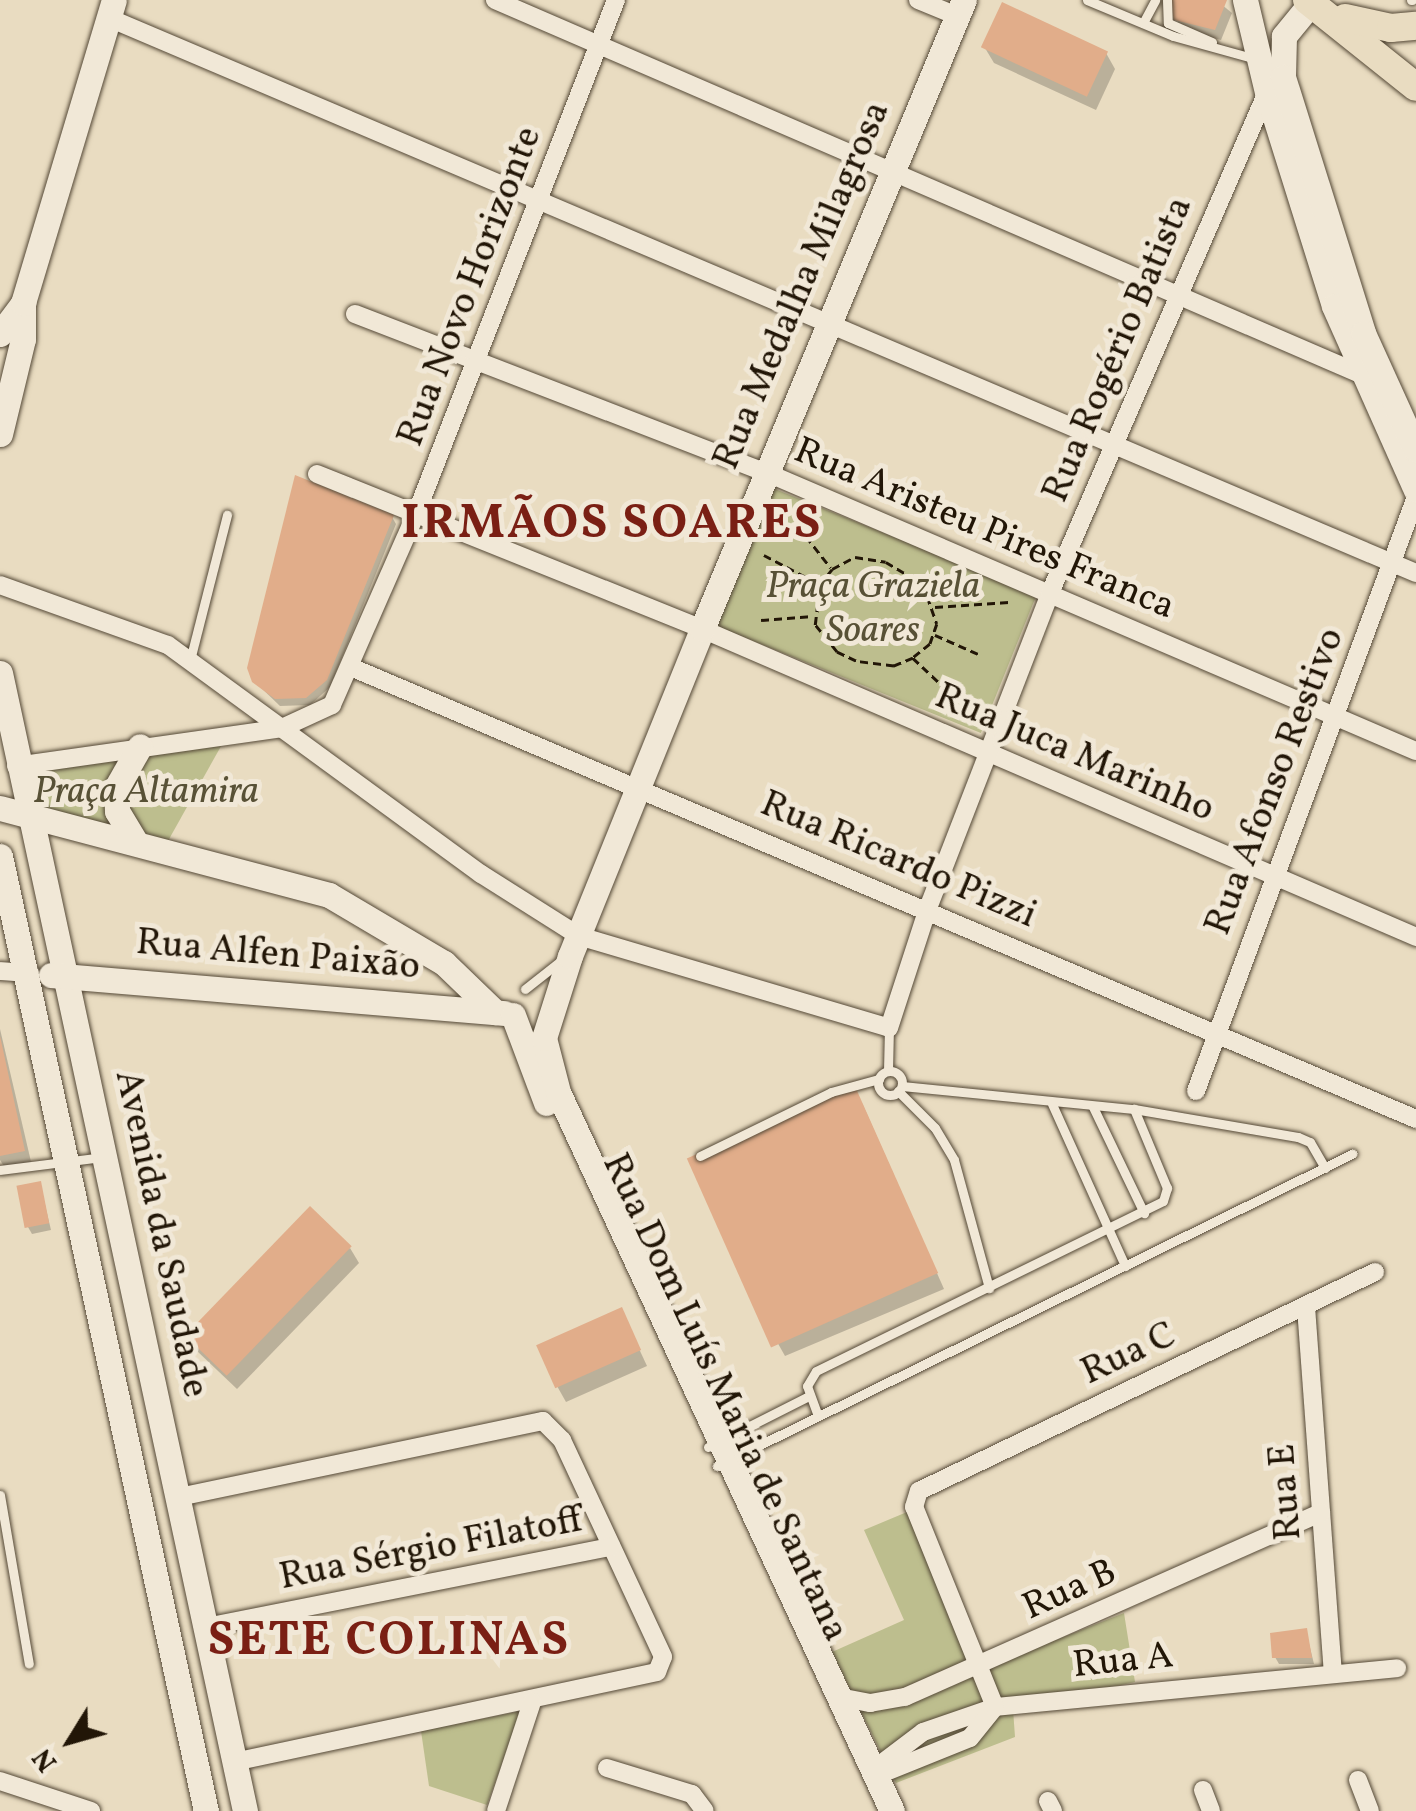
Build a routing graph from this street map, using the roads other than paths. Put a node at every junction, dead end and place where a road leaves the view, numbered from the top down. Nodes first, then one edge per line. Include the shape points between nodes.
1 (495, 0) edge
2 (616, 0) edge
3 (918, 0) edge
4 (1087, 0) edge
5 (1155, 0) edge
6 (1166, 0) edge
7 (1245, 0) edge
8 (1314, 5) edge
9 (961, 8) edge
10 (111, 9) edge
11 (1144, 23) junction
12 (1416, 26) edge
13 (600, 45) junction
14 (1252, 58) junction
15 (1416, 87) edge
16 (1266, 92) junction
17 (892, 170) junction
18 (541, 200) junction
19 (1178, 292) junction
20 (355, 314) dead end
21 (828, 323) junction
22 (6, 334) edge
23 (478, 361) junction
24 (1360, 374) junction
25 (0, 434) edge
26 (1408, 439) edge
27 (1113, 443) junction
28 (765, 472) junction
29 (317, 474) dead end
30 (1416, 493) edge
31 (226, 514) dead end
32 (416, 514) junction
33 (1393, 562) junction
34 (1416, 573) edge
35 (0, 585) edge
36 (1050, 593) junction
37 (702, 629) junction
38 (190, 660) junction
39 (353, 668) junction
40 (0, 673) edge
41 (1336, 715) junction
42 (282, 728) junction
43 (140, 746) junction
44 (1416, 752) edge
45 (990, 754) junction
46 (16, 766) junction
47 (642, 788) junction
48 (0, 808) edge
49 (28, 816) junction
50 (134, 841) junction
51 (0, 856) edge
52 (1276, 875) junction
53 (928, 908) junction
54 (1416, 937) edge
55 (574, 946) junction
56 (0, 971) edge
57 (30, 973) junction
58 (65, 976) junction
59 (525, 989) dead end
60 (504, 1013) junction
61 (549, 1018) junction
62 (889, 1028) junction
63 (1216, 1034) junction
64 (888, 1071) junction
65 (879, 1079) junction
66 (900, 1089) junction
67 (1196, 1091) dead end
68 (1052, 1104) junction
69 (1093, 1107) junction
70 (1134, 1110) junction
71 (1416, 1119) edge
72 (1352, 1154) dead end
73 (106, 1156) junction
74 (700, 1156) dead end
75 (65, 1162) junction
76 (1325, 1168) junction
77 (0, 1170) edge
78 (1144, 1213) junction
79 (1109, 1231) junction
80 (1125, 1266) junction
81 (1375, 1272) dead end
82 (989, 1288) junction
83 (1306, 1306) junction
84 (809, 1396) junction
85 (818, 1416) junction
86 (718, 1453) junction
87 (0, 1495) edge
88 (179, 1497) junction
89 (1321, 1513) junction
90 (611, 1548) junction
91 (206, 1627) junction
92 (29, 1664) dead end
93 (982, 1667) junction
94 (1397, 1668) dead end
95 (1333, 1672) junction
96 (839, 1697) junction
97 (532, 1702) junction
98 (995, 1707) junction
99 (234, 1762) junction
100 (607, 1768) dead end
101 (874, 1773) junction
102 (1358, 1780) dead end
103 (0, 1781) edge
104 (1203, 1790) dead end
105 (91, 1811) edge
106 (206, 1811) edge
107 (245, 1811) edge
108 (496, 1811) edge
109 (705, 1811) edge
110 (875, 1811) edge
111 (892, 1811) edge
112 (1211, 1811) edge
113 (1370, 1811) edge

1 - 13 street
2 - 13 street, Rua Novo Horizonte
3 - 9 street
4 - 11 lane
5 - 11 lane
6 - 14 lane via 1168,23
7 - 14 street
8 - 12 main road via 1371,26
8 - 15 main road
8 - 26 street via 1284,36 1283,77 1363,333
9 - 17 street, Rua Medalha Milagrosa
10 - 18 street
10 - 22 street via 23,303
11 - 14 lane
13 - 17 street
13 - 18 street, Rua Novo Horizonte
14 - 16 street
16 - 19 street, Rua Rogério Batista
16 - 24 street
17 - 19 street
17 - 21 street, Rua Medalha Milagrosa
18 - 21 street
18 - 23 street, Rua Novo Horizonte
19 - 24 street
19 - 27 street, Rua Rogério Batista
20 - 23 street, Rua Aristeu Pires Franca
21 - 27 street
21 - 28 street, Rua Medalha Milagrosa
22 - 25 street
23 - 28 street, Rua Aristeu Pires Franca
23 - 32 street, Rua Novo Horizonte
24 - 26 street
26 - 30 street
27 - 33 street
27 - 36 street, Rua Rogério Batista
28 - 36 street, Rua Aristeu Pires Franca
28 - 37 street, Rua Medalha Milagrosa
29 - 32 street, Rua Juca Marinho
30 - 33 street, Rua Afonso Restivo
31 - 38 lane
32 - 37 street, Rua Juca Marinho
32 - 39 street, Rua Novo Horizonte
33 - 34 street
33 - 41 street, Rua Afonso Restivo
35 - 38 street via 148,636
36 - 41 street, Rua Aristeu Pires Franca
36 - 45 street, Rua Rogério Batista
37 - 45 street, Rua Juca Marinho
37 - 47 street, Rua Medalha Milagrosa
38 - 42 street
39 - 42 street, Rua Novo Horizonte via 332,704
39 - 47 street, Rua Ricardo Pizzi
40 - 46 street, Avenida da Saudade
41 - 44 street, Rua Aristeu Pires Franca
41 - 52 street, Rua Afonso Restivo
42 - 43 street
42 - 55 street
43 - 46 street
43 - 50 street via 116,788 121,822
45 - 52 street, Rua Juca Marinho
45 - 53 street, Rua Rogério Batista
46 - 49 street, Avenida da Saudade
47 - 53 street, Rua Ricardo Pizzi
47 - 55 street, Rua Medalha Milagrosa
48 - 49 street
49 - 50 street
49 - 58 street, Avenida da Saudade
50 - 60 street via 329,895 444,963
51 - 57 street, Avenida da Saudade
52 - 54 street, Rua Juca Marinho
52 - 63 street, Rua Afonso Restivo
53 - 62 street, Rua Rogério Batista
53 - 63 street, Rua Ricardo Pizzi
55 - 59 lane
55 - 61 street, Rua Dom Luís Maria de Santana
55 - 62 street
56 - 57 street, Rua Alfen Paixão
57 - 58 street, Rua Alfen Paixão
57 - 75 street, Avenida da Saudade
58 - 60 street, Rua Alfen Paixão
58 - 73 street, Avenida da Saudade
60 - 61 street, Rua Alfen Paixão
60 - 86 street, Rua Dom Luís Maria de Santana
61 - 86 street, Rua Dom Luís Maria de Santana via 544,1054 550,1072
62 - 64 lane
63 - 67 street, Rua Afonso Restivo
63 - 71 street, Rua Ricardo Pizzi
64 - 65 lane
64 - 66 lane via 899,1075
65 - 66 lane via 887,1094
65 - 74 lane via 831,1092
66 - 68 lane
66 - 82 lane via 954,1160
68 - 69 lane
68 - 79 lane
69 - 70 lane
69 - 78 lane
70 - 76 lane via 1304,1138
70 - 78 lane via 1167,1188 1163,1201
72 - 76 lane
73 - 75 lane
73 - 88 street, Avenida da Saudade
75 - 77 lane
75 - 106 street, Avenida da Saudade
76 - 80 lane
78 - 79 lane
79 - 80 lane
79 - 82 lane
80 - 85 lane
81 - 83 street, Rua C
82 - 84 lane via 816,1370
83 - 89 street, Rua E
83 - 93 street, Rua C via 913,1499
84 - 85 lane
84 - 86 lane
85 - 86 lane
86 - 96 street, Rua Dom Luís Maria de Santana
86 - 110 street, Rua Dom Luís Maria de Santana
87 - 92 lane
88 - 90 street via 533,1421 550,1423
88 - 91 street, Avenida da Saudade
89 - 93 street, Rua B
89 - 95 street, Rua E
90 - 91 street, Rua Sérgio Filatoff
90 - 97 street via 663,1666
91 - 99 street, Avenida da Saudade
93 - 96 street, Rua B via 888,1702
93 - 98 street
94 - 95 street, Rua A
95 - 98 street, Rua A
96 - 101 street, Rua Dom Luís Maria de Santana
97 - 99 street
97 - 108 street
98 - 101 street via 970,1738
99 - 107 street, Avenida da Saudade
100 - 109 street via 692,1794
101 - 111 street, Rua Dom Luís Maria de Santana
102 - 113 street
103 - 105 street
104 - 112 street

